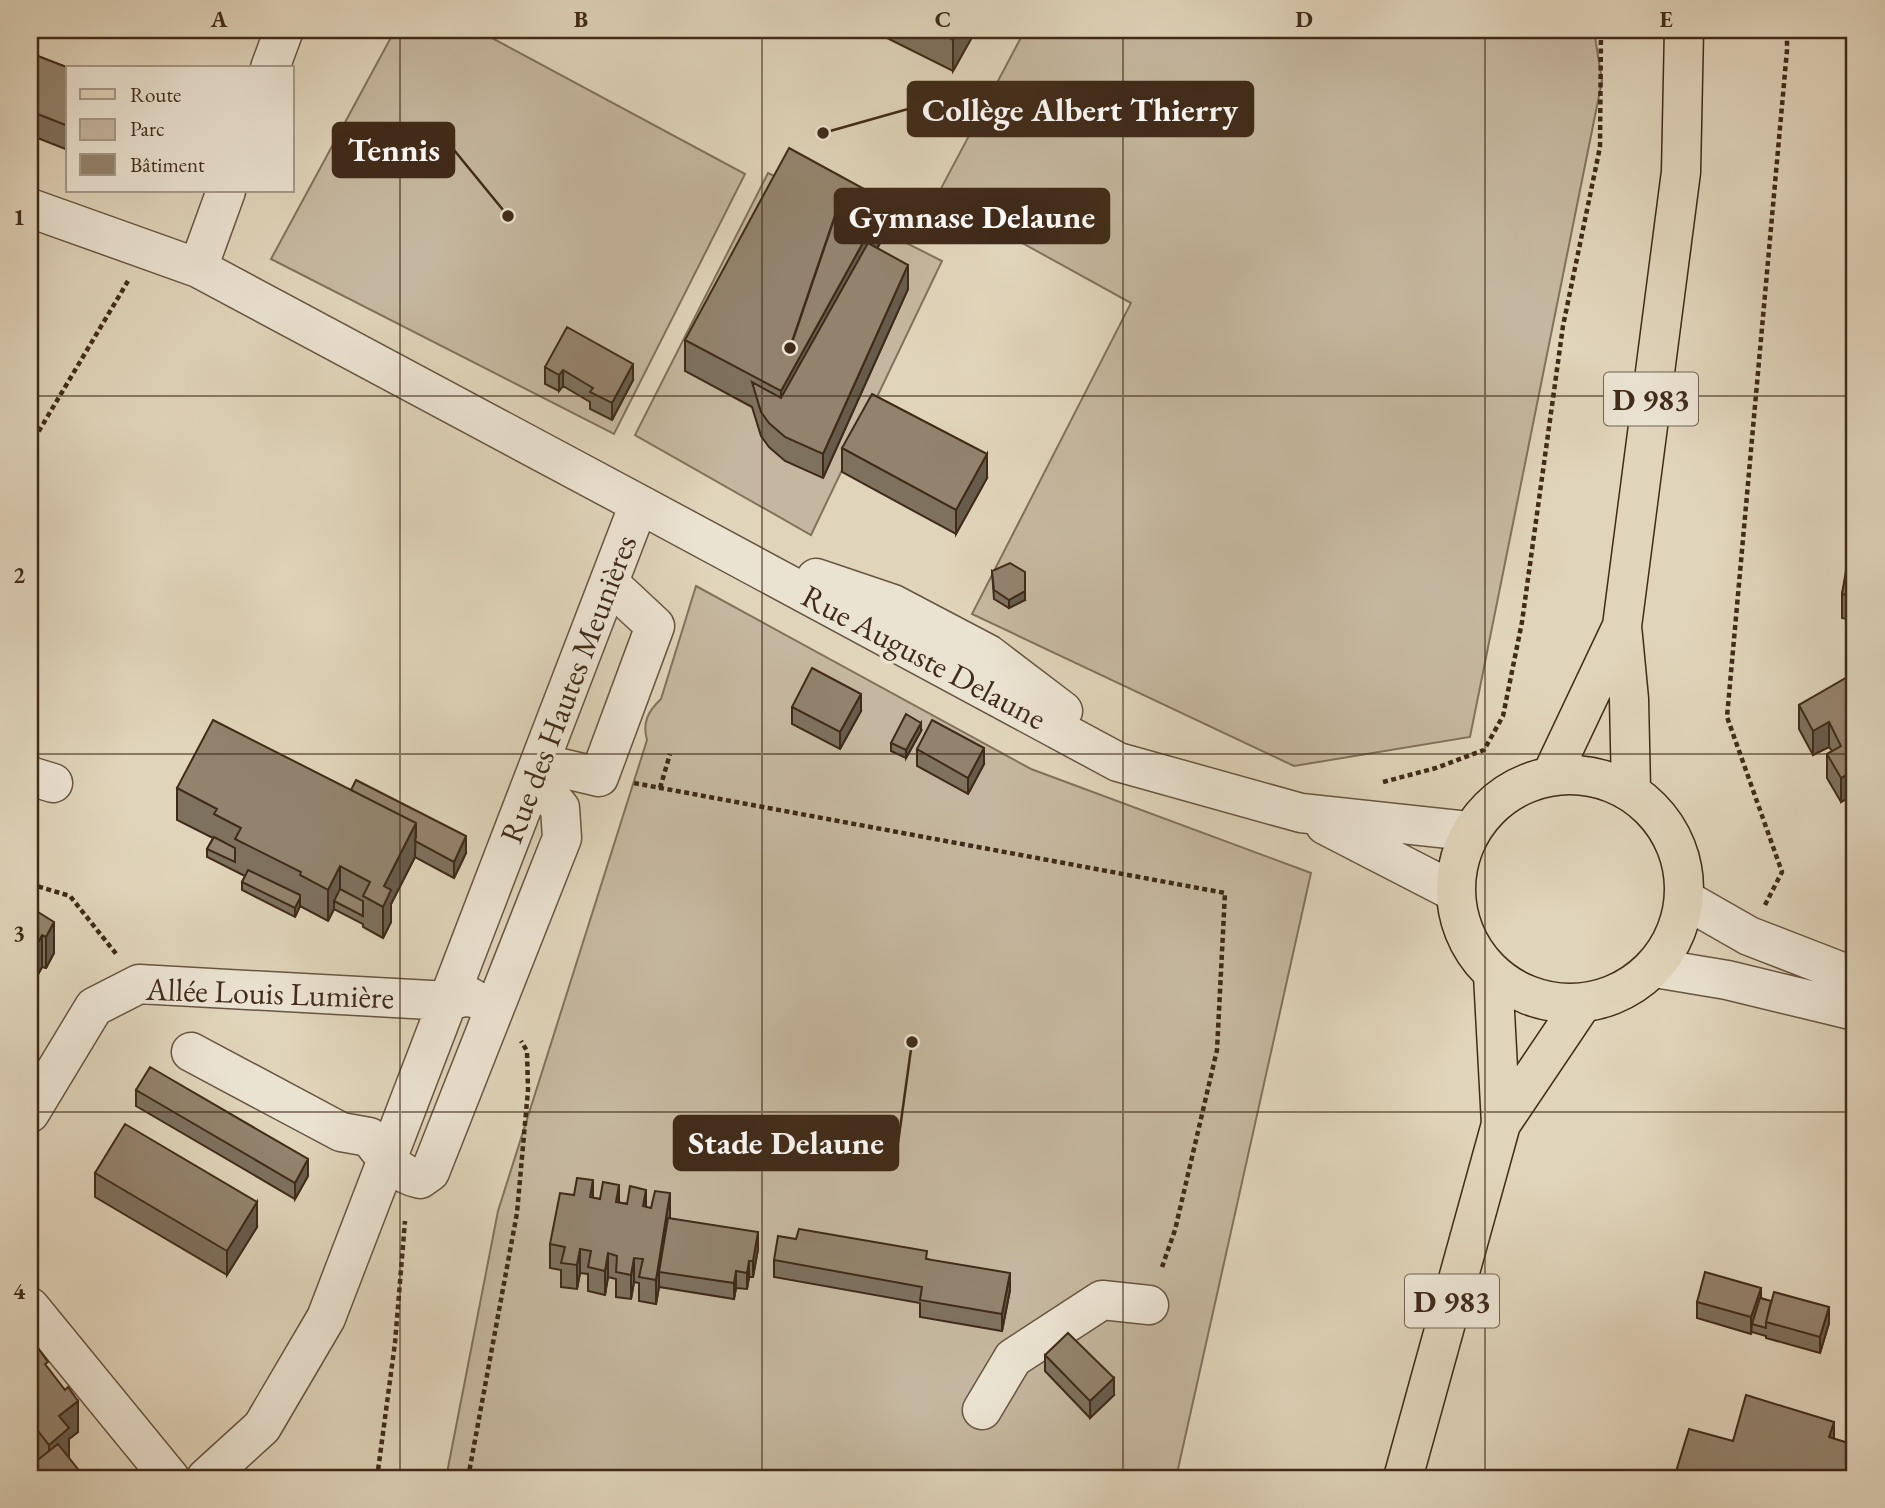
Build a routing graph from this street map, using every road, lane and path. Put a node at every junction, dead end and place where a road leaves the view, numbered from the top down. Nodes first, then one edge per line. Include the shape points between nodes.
1 (284, 30) edge
2 (1601, 30) edge
3 (1684, 30) edge
4 (1787, 30) edge
5 (271, 66) edge
6 (226, 192) edge
7 (30, 208) edge
8 (144, 249) junction
9 (198, 268) junction
10 (30, 446) edge
11 (639, 504) junction
12 (609, 583) junction
13 (1622, 625) junction
14 (670, 754) dead end
15 (537, 771) junction
16 (1552, 774) junction
17 (599, 777) junction
18 (1371, 786) dead end
19 (660, 788) junction
20 (1631, 789) junction
21 (1301, 813) junction
22 (1468, 831) junction
23 (30, 884) edge
24 (1453, 891) junction
25 (1686, 900) junction
26 (1749, 936) junction
27 (1655, 968) junction
28 (1493, 975) junction
29 (1855, 977) edge
30 (139, 984) junction
31 (449, 1001) junction
32 (1581, 1004) junction
33 (495, 1007) junction
34 (1855, 1011) edge
35 (191, 1052) dead end
36 (30, 1113) edge
37 (1501, 1124) junction
38 (387, 1160) junction
39 (1149, 1305) joint
40 (30, 1307) edge
41 (982, 1410) dead end
42 (170, 1478) edge
43 (206, 1478) edge
44 (377, 1478) edge
45 (468, 1478) edge
46 (1403, 1478) edge

1 - 5 street
2 - 18 path via 1600,148 1563,326 1522,622 1503,716 1484,750
3 - 13 main road, D 983 via 1681,172
4 - 26 path via 1727,716 1783,872
6 - 9 street
7 - 8 street, Rue des Hautes Meunières
8 - 9 street, Rue des Hautes Meunières
8 - 10 path
9 - 11 street, Rue des Hautes Meunières
11 - 12 street, Rue des Hautes Meunières
11 - 21 street, Rue Auguste Delaune via 1118,762
12 - 15 street, Rue des Hautes Meunières
12 - 17 street via 655,626
13 - 16 main road, D 983
13 - 20 main road, D 983
14 - 19 path
15 - 17 street
15 - 31 street, Rue des Hautes Meunières
15 - 33 street via 560,808 562,838
16 - 20 main road
16 - 22 main road via 1509,789
17 - 19 path
19 - 39 path via 1225,892 1217,1051 1175,1230
20 - 25 main road via 1659,816 1681,856
21 - 22 street, Rue Auguste Delaune
21 - 24 street, Rue Auguste Delaune
22 - 24 main road
23 - 30 path via 70,897
24 - 28 main road via 1466,941
25 - 26 street
25 - 27 main road via 1678,934
26 - 29 street
27 - 32 main road via 1628,989
27 - 34 street
28 - 32 main road via 1532,998
28 - 37 main road, D 983
30 - 31 street, Allée Louis Lumière
30 - 36 street, Allée Louis Lumière via 94,1007
31 - 33 street, Allée Louis Lumière via 468,996
31 - 38 street, Rue des Hautes Meunières
32 - 37 main road, D 983
33 - 38 street via 430,1172 420,1178 404,1175
33 - 45 path via 527,1051 528,1090 517,1213
35 - 38 street via 341,1132 369,1137
37 - 46 main road, D 983
38 - 43 street, Rue des Hautes Meunières via 326,1318 262,1427
38 - 44 path via 405,1222
39 - 41 street via 1101,1300 1013,1358
40 - 42 street

